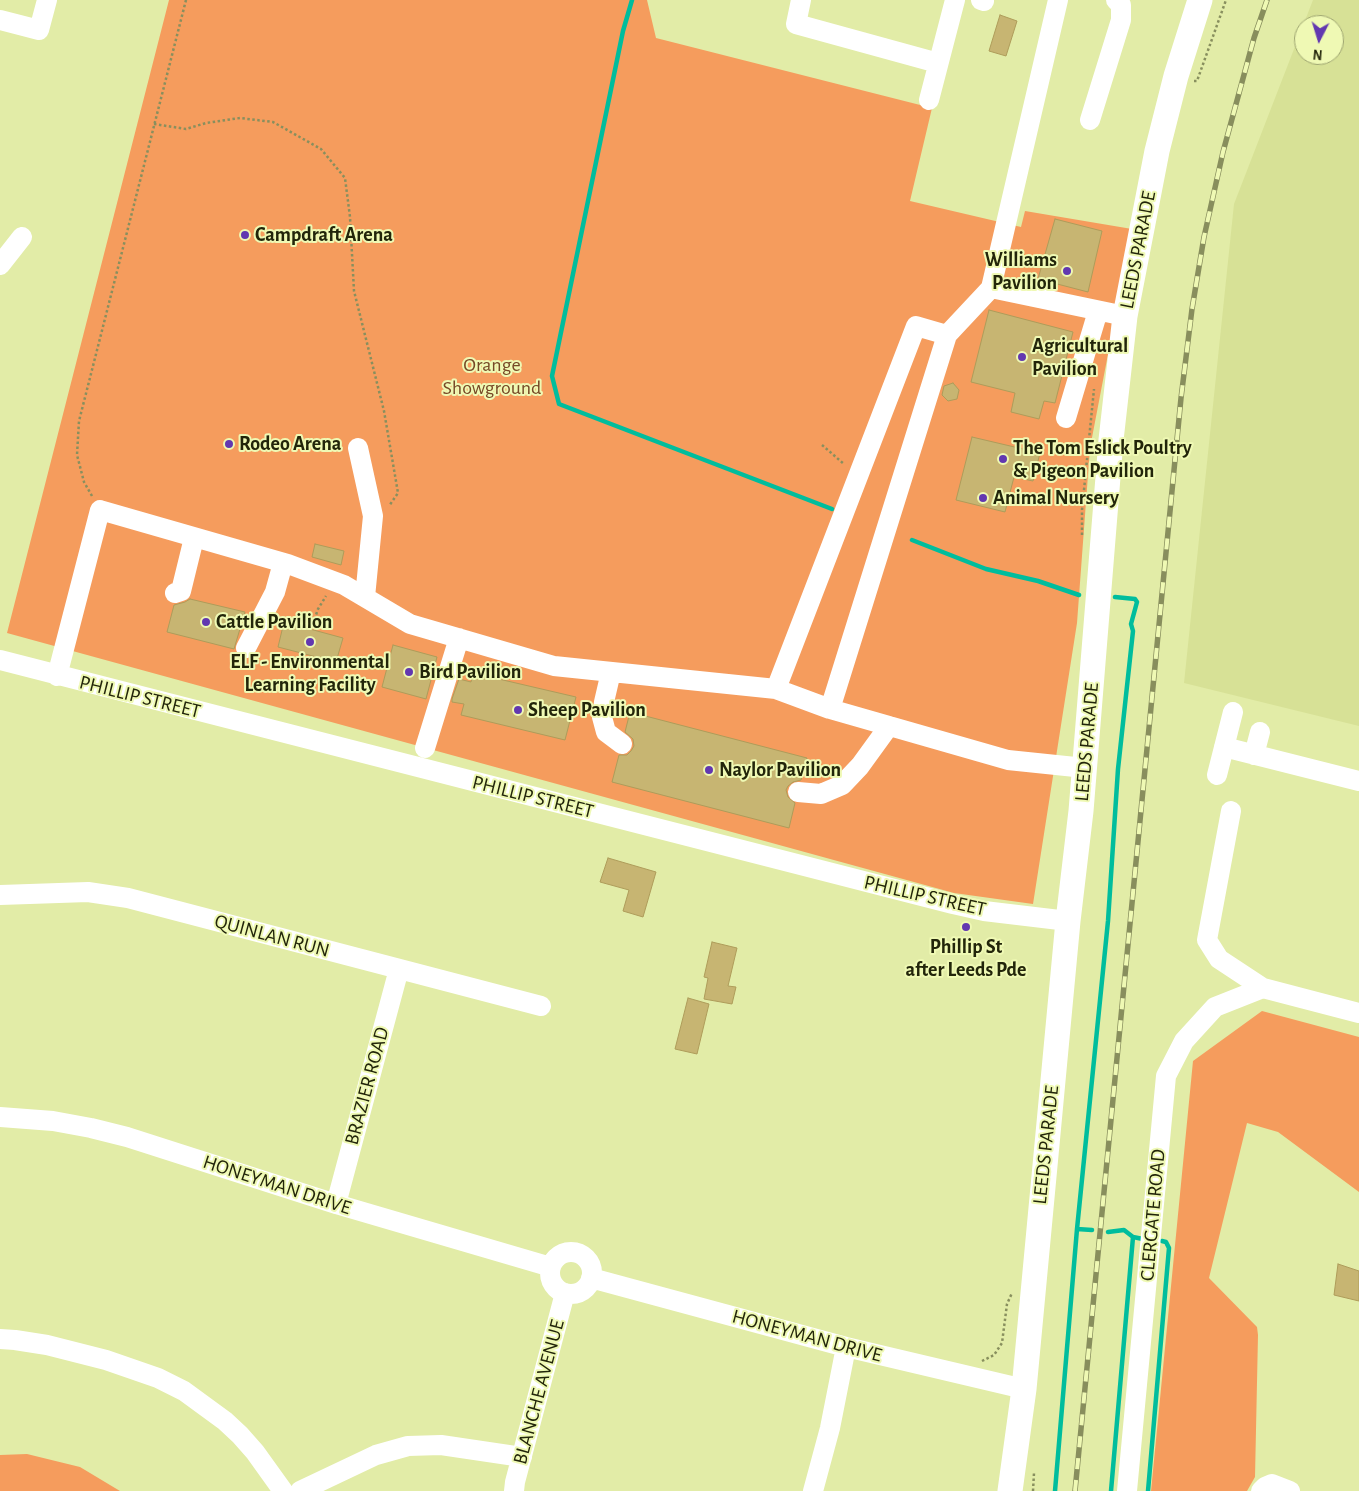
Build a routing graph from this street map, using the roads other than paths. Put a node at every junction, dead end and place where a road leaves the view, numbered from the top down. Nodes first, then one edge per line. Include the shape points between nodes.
1 (47, 0) edge
2 (801, 0) edge
3 (955, 0) edge
4 (1058, 0) edge
5 (1116, 0) edge
6 (1200, 0) edge
7 (0, 20) edge
8 (938, 63) junction
9 (929, 100) dead end
10 (1090, 120) dead end
11 (22, 237) dead end
12 (0, 266) edge
13 (991, 288) junction
14 (1098, 311) junction
15 (1125, 316) junction
16 (947, 335) junction
17 (1066, 418) dead end
18 (358, 448) dead end
19 (194, 538) junction
20 (283, 563) junction
21 (175, 592) dead end
22 (365, 597) junction
23 (459, 638) junction
24 (246, 648) dead end
25 (0, 660) edge
26 (611, 672) junction
27 (57, 676) junction
28 (776, 689) junction
29 (830, 710) junction
30 (1233, 712) dead end
31 (889, 726) junction
32 (1260, 732) dead end
33 (622, 744) dead end
34 (425, 748) dead end
35 (1224, 748) junction
36 (1254, 755) junction
37 (1085, 768) junction
38 (1217, 775) dead end
39 (1359, 782) edge
40 (798, 792) dead end
41 (1231, 811) dead end
42 (0, 895) edge
43 (1068, 921) junction
44 (399, 969) junction
45 (1263, 988) junction
46 (541, 1006) dead end
47 (1359, 1013) edge
48 (0, 1117) edge
49 (336, 1204) junction
50 (551, 1266) junction
51 (591, 1278) junction
52 (565, 1293) junction
53 (0, 1339) edge
54 (846, 1347) junction
55 (1024, 1388) junction
56 (522, 1457) junction
57 (283, 1491) edge
58 (300, 1491) edge
59 (514, 1491) edge
60 (813, 1491) edge
61 (1010, 1491) edge
62 (1127, 1491) edge
63 (1261, 1491) edge
64 (1290, 1491) edge

1 - 7 street via 39,30
2 - 8 street via 796,24
3 - 8 street
4 - 13 street
5 - 10 street via 1121,5 1121,20
6 - 15 main road, LEEDS PARADE via 1157,151
8 - 9 street
11 - 12 street
13 - 14 street
13 - 16 street
14 - 15 street
14 - 17 street
15 - 37 main road, LEEDS PARADE via 1111,440
16 - 28 street via 916,326
16 - 29 street
18 - 22 street via 373,516
19 - 20 street
19 - 21 street via 181,591
19 - 27 street via 100,510
20 - 22 street via 344,585
20 - 24 street via 275,592
22 - 23 street via 410,624
23 - 26 street via 554,666
23 - 34 street
25 - 27 street, PHILLIP STREET
26 - 28 street
26 - 33 street via 602,717 606,732
27 - 43 street, PHILLIP STREET via 953,904
28 - 29 street
29 - 31 street
30 - 35 street
31 - 37 street via 1008,760
31 - 40 street via 842,785 821,794
32 - 36 street
35 - 36 street
35 - 38 street
36 - 39 street
37 - 43 main road, LEEDS PARADE
41 - 45 street via 1207,940 1219,959
42 - 44 street, QUINLAN RUN via 88,892 128,898
43 - 55 main road, LEEDS PARADE
44 - 46 street, QUINLAN RUN
44 - 49 street, BRAZIER ROAD
45 - 47 street
45 - 62 street, CLERGATE ROAD via 1215,1006 1184,1041 1166,1076
48 - 49 street, HONEYMAN DRIVE via 91,1128
49 - 50 street, HONEYMAN DRIVE
50 - 51 street via 560,1255 574,1252 590,1264
50 - 52 street via 552,1283
51 - 52 street via 584,1290 575,1294
51 - 54 street, HONEYMAN DRIVE
52 - 56 street, BLANCHE AVENUE
53 - 57 street via 47,1345 106,1360 184,1391 240,1435
54 - 55 street, HONEYMAN DRIVE
54 - 60 street
55 - 61 main road, LEEDS PARADE
56 - 58 street via 441,1445 408,1446 376,1455
56 - 59 street, BLANCHE AVENUE
63 - 64 street via 1272,1484

